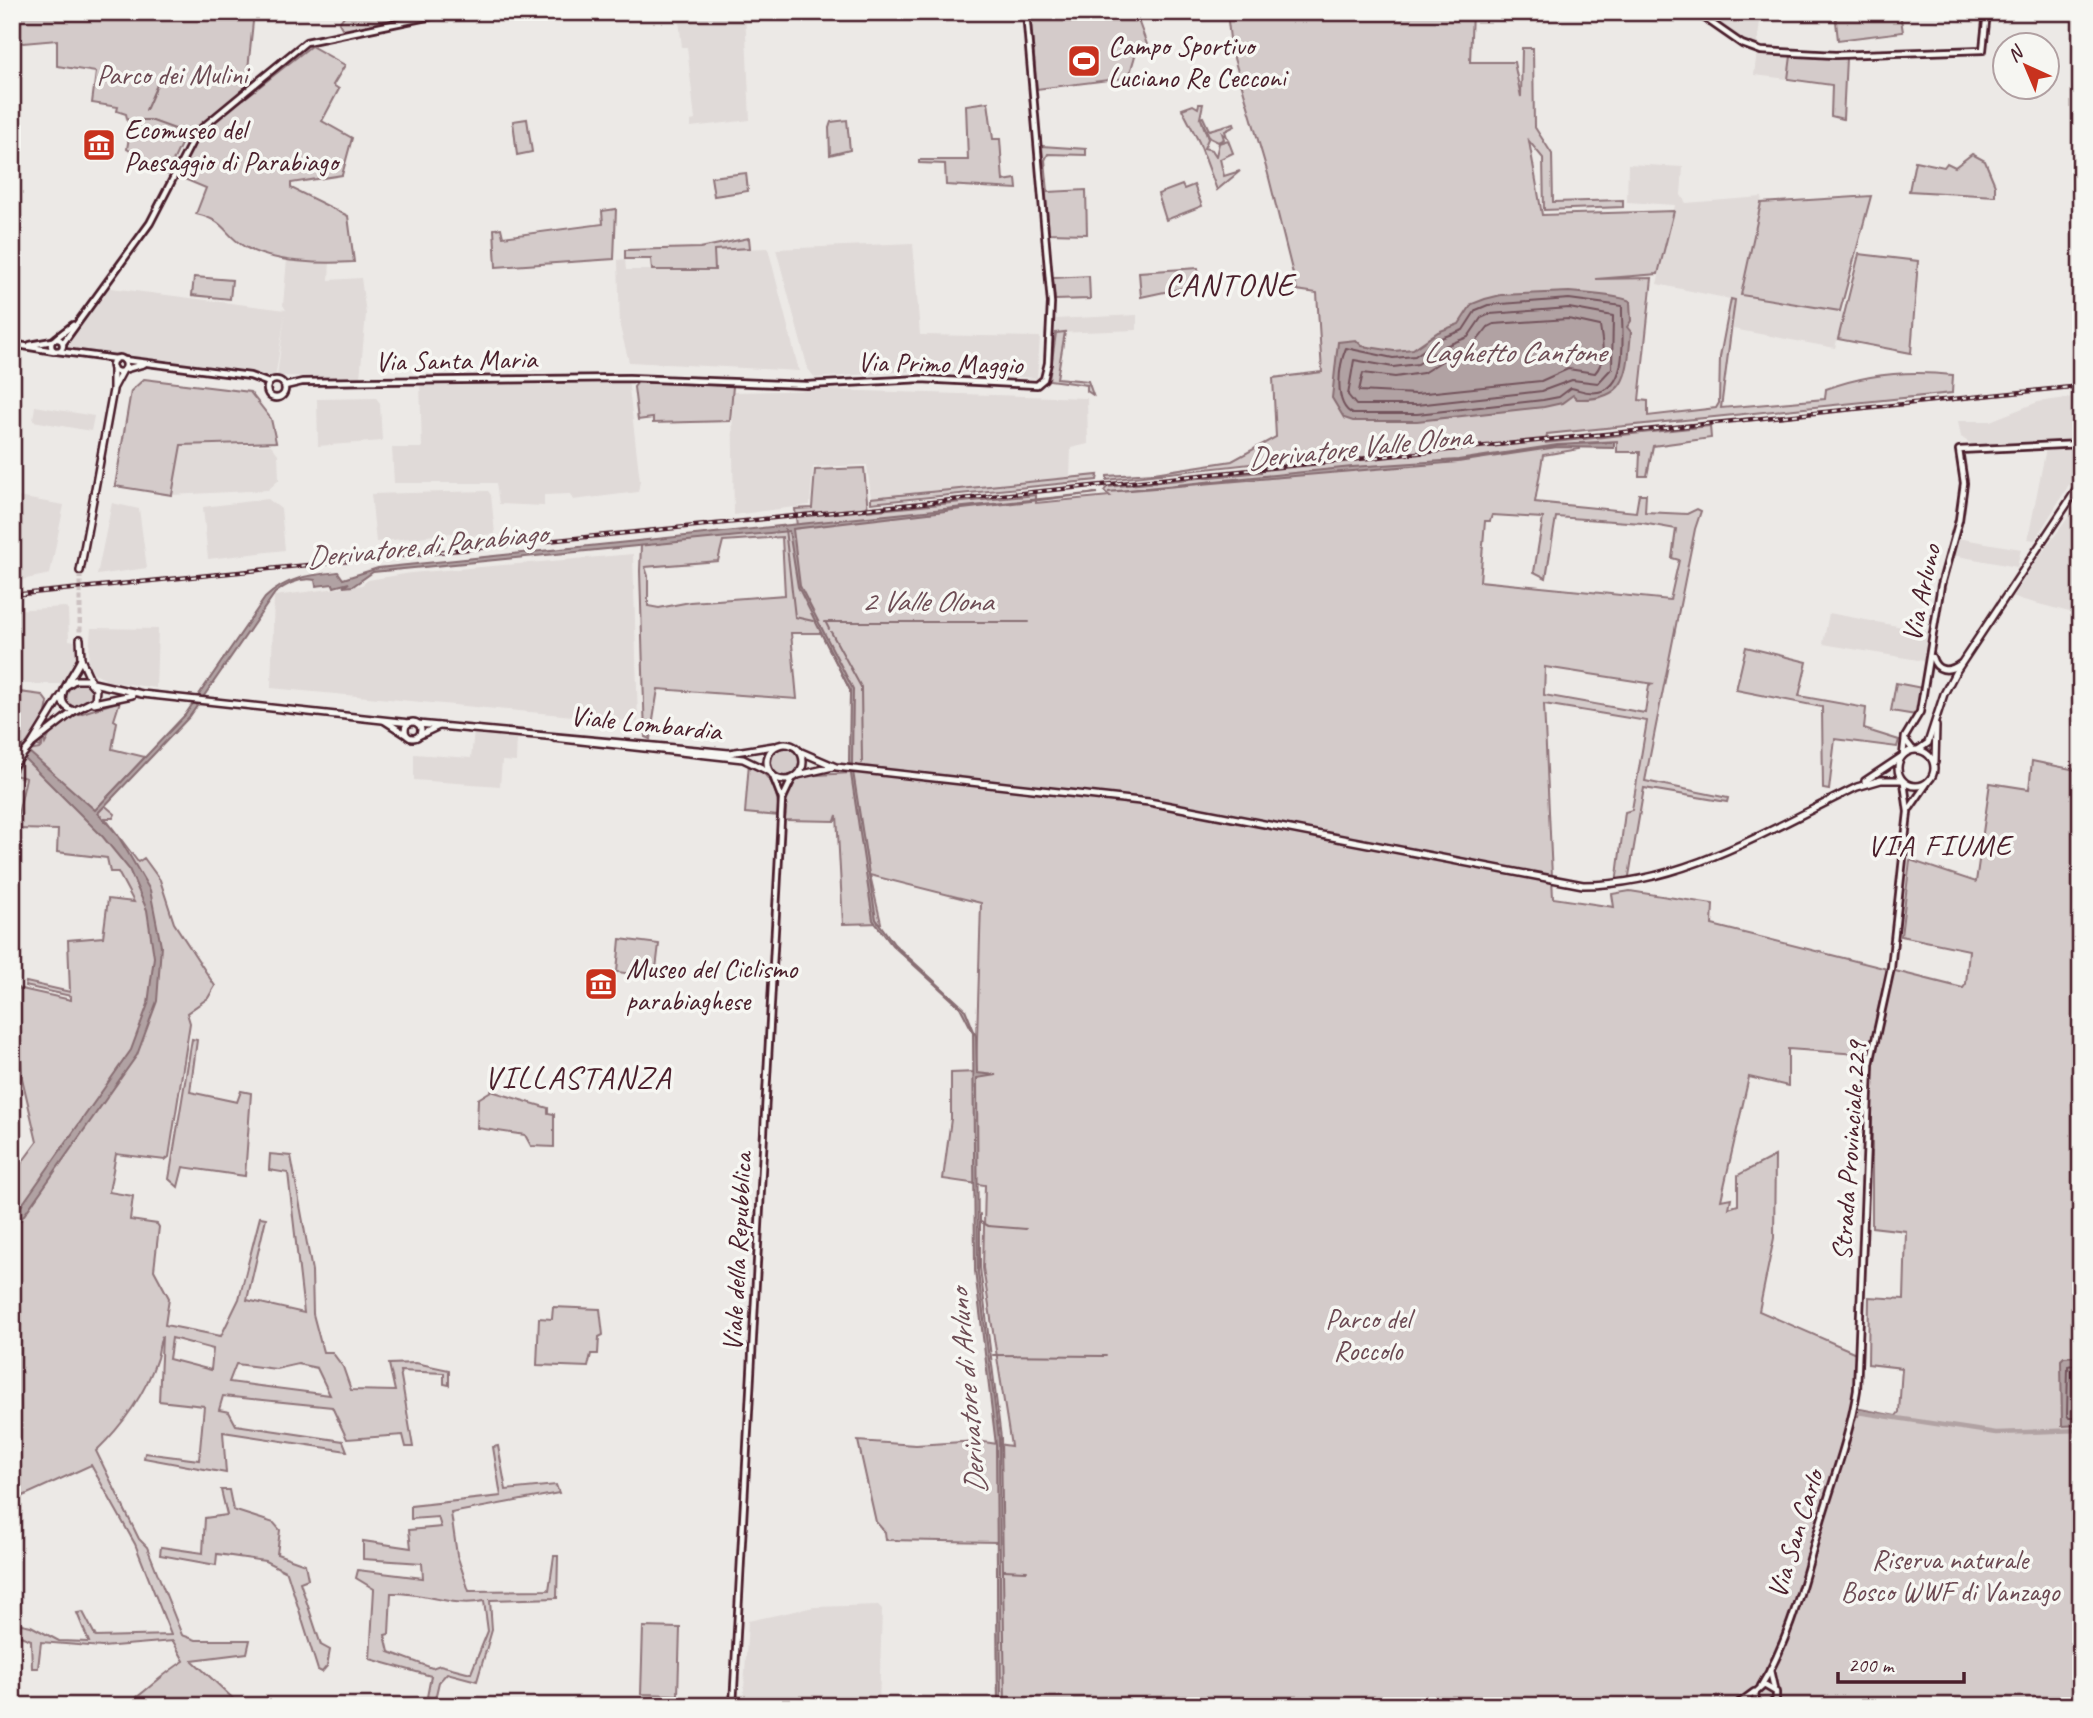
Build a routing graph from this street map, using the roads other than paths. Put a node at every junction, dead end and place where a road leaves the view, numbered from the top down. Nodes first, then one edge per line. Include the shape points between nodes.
1 (451, 12) edge
2 (1026, 12) edge
3 (1696, 12) edge
4 (1987, 12) edge
5 (76, 322) junction
6 (54, 340) junction
7 (12, 344) edge
8 (63, 344) junction
9 (22, 345) junction
10 (56, 351) junction
11 (79, 352) junction
12 (101, 356) junction
13 (116, 359) junction
14 (124, 360) junction
15 (150, 362) junction
16 (113, 366) junction
17 (124, 371) junction
18 (629, 378) joint
19 (269, 383) junction
20 (285, 386) junction
21 (113, 390) junction
22 (2081, 444) edge
23 (2081, 483) edge
24 (80, 571) tunnel mouth
25 (80, 639) tunnel mouth
26 (1931, 649) junction
27 (80, 659) junction
28 (1962, 662) junction
29 (92, 682) junction
30 (66, 686) junction
31 (142, 694) junction
32 (61, 696) junction
33 (91, 704) junction
34 (74, 711) junction
35 (1936, 716) junction
36 (375, 718) junction
37 (410, 723) junction
38 (418, 724) junction
39 (449, 726) junction
40 (512, 732) junction
41 (406, 735) junction
42 (420, 735) junction
43 (1906, 741) junction
44 (29, 746) junction
45 (774, 746) junction
46 (1916, 750) junction
47 (799, 751) junction
48 (1903, 755) junction
49 (12, 767) edge
50 (836, 767) junction
51 (1935, 768) junction
52 (771, 773) junction
53 (794, 777) junction
54 (1903, 781) junction
55 (1928, 782) junction
56 (1857, 787) junction
57 (782, 800) junction
58 (1908, 812) junction
59 (1853, 1410) joint
60 (1771, 1668) junction
61 (1758, 1688) junction
62 (1774, 1689) junction
63 (1737, 1704) edge
64 (1760, 1705) edge
65 (1770, 1705) edge
66 (733, 1706) edge

1 - 5 street via 306,42 195,134 150,223
2 - 18 street, Via Primo Maggio via 1052,326 1046,374 1037,385 921,379 807,385
3 - 4 street via 1742,44 1761,51 1835,55 1983,50
5 - 6 street
5 - 8 street
6 - 8 street, Via Santa Maria
6 - 9 street, Via Santa Maria
6 - 10 street via 51,347
7 - 9 street, Via Santa Maria
8 - 10 street
8 - 11 street, Via Santa Maria
9 - 10 street, Via Santa Maria
10 - 11 street, Via Santa Maria
11 - 12 street, Via Santa Maria
12 - 13 street, Via Santa Maria
12 - 16 street, Via Santa Maria
13 - 14 street, Via Santa Maria
13 - 16 street
14 - 15 street, Via Santa Maria
14 - 17 street
15 - 17 street, Via Santa Maria
15 - 19 street, Via Santa Maria via 250,376
16 - 17 street, Via Santa Maria
16 - 21 main road
17 - 21 main road
18 - 20 street, Via Santa Maria via 302,382
19 - 20 street, Via Santa Maria via 278,380
19 - 20 street, Via Santa Maria via 267,393 275,399 284,396
21 - 24 main road
22 - 26 street, Via Arluno via 1959,450 1962,501
23 - 28 main road
25 - 27 main road
26 - 28 street via 1933,662 1942,670
26 - 43 street, Via Arluno via 1920,712
27 - 29 main road
27 - 30 main road
28 - 35 main road
29 - 30 main road, Viale Lombardia via 79,680
29 - 31 main road, Viale Lombardia
29 - 33 main road via 97,695
30 - 32 main road, Viale Lombardia
31 - 33 main road, Viale Lombardia via 113,696
31 - 36 main road, Viale Lombardia
32 - 34 main road via 64,705
32 - 44 main road, Viale Lombardia
33 - 34 main road, Viale Lombardia
34 - 44 main road, Viale Lombardia
35 - 46 main road via 1928,743
35 - 51 main road
36 - 37 main road, Viale Lombardia
36 - 41 main road, Viale Lombardia
37 - 38 main road, Viale Lombardia
37 - 41 main road
38 - 39 main road, Viale Lombardia
38 - 42 main road
39 - 40 main road, Viale Lombardia
39 - 42 main road, Viale Lombardia
40 - 45 main road, Viale Lombardia via 729,753
40 - 52 main road, Viale Lombardia via 735,758
41 - 42 main road, Viale Lombardia via 413,739
43 - 46 street
43 - 48 street, Via Arluno
44 - 49 main road, Viale Lombardia
45 - 47 main road via 788,743
45 - 52 main road via 766,757
46 - 48 main road
46 - 51 main road via 1928,754
47 - 50 main road
47 - 53 main road via 803,764
48 - 54 main road via 1898,765
48 - 56 main road
50 - 53 main road
50 - 56 main road via 1149,802 1583,885 1645,880 1684,869
51 - 55 main road
52 - 53 main road via 782,780
52 - 57 street
53 - 57 street
54 - 55 main road via 1913,786
54 - 56 main road via 1871,781
54 - 58 street
55 - 58 street
57 - 66 street, Viale della Repubblica
58 - 59 street, Strada Provinciale 229 via 1892,968 1870,1064 1859,1360
59 - 60 street, Via San Carlo via 1800,1590
60 - 61 street, Via San Carlo
60 - 62 street, Via San Carlo
61 - 62 street via 1768,1685
61 - 63 street, Via San Carlo
61 - 64 street via 1754,1697
62 - 65 street, Via San Carlo
63 - 64 street, Via San Carlo

